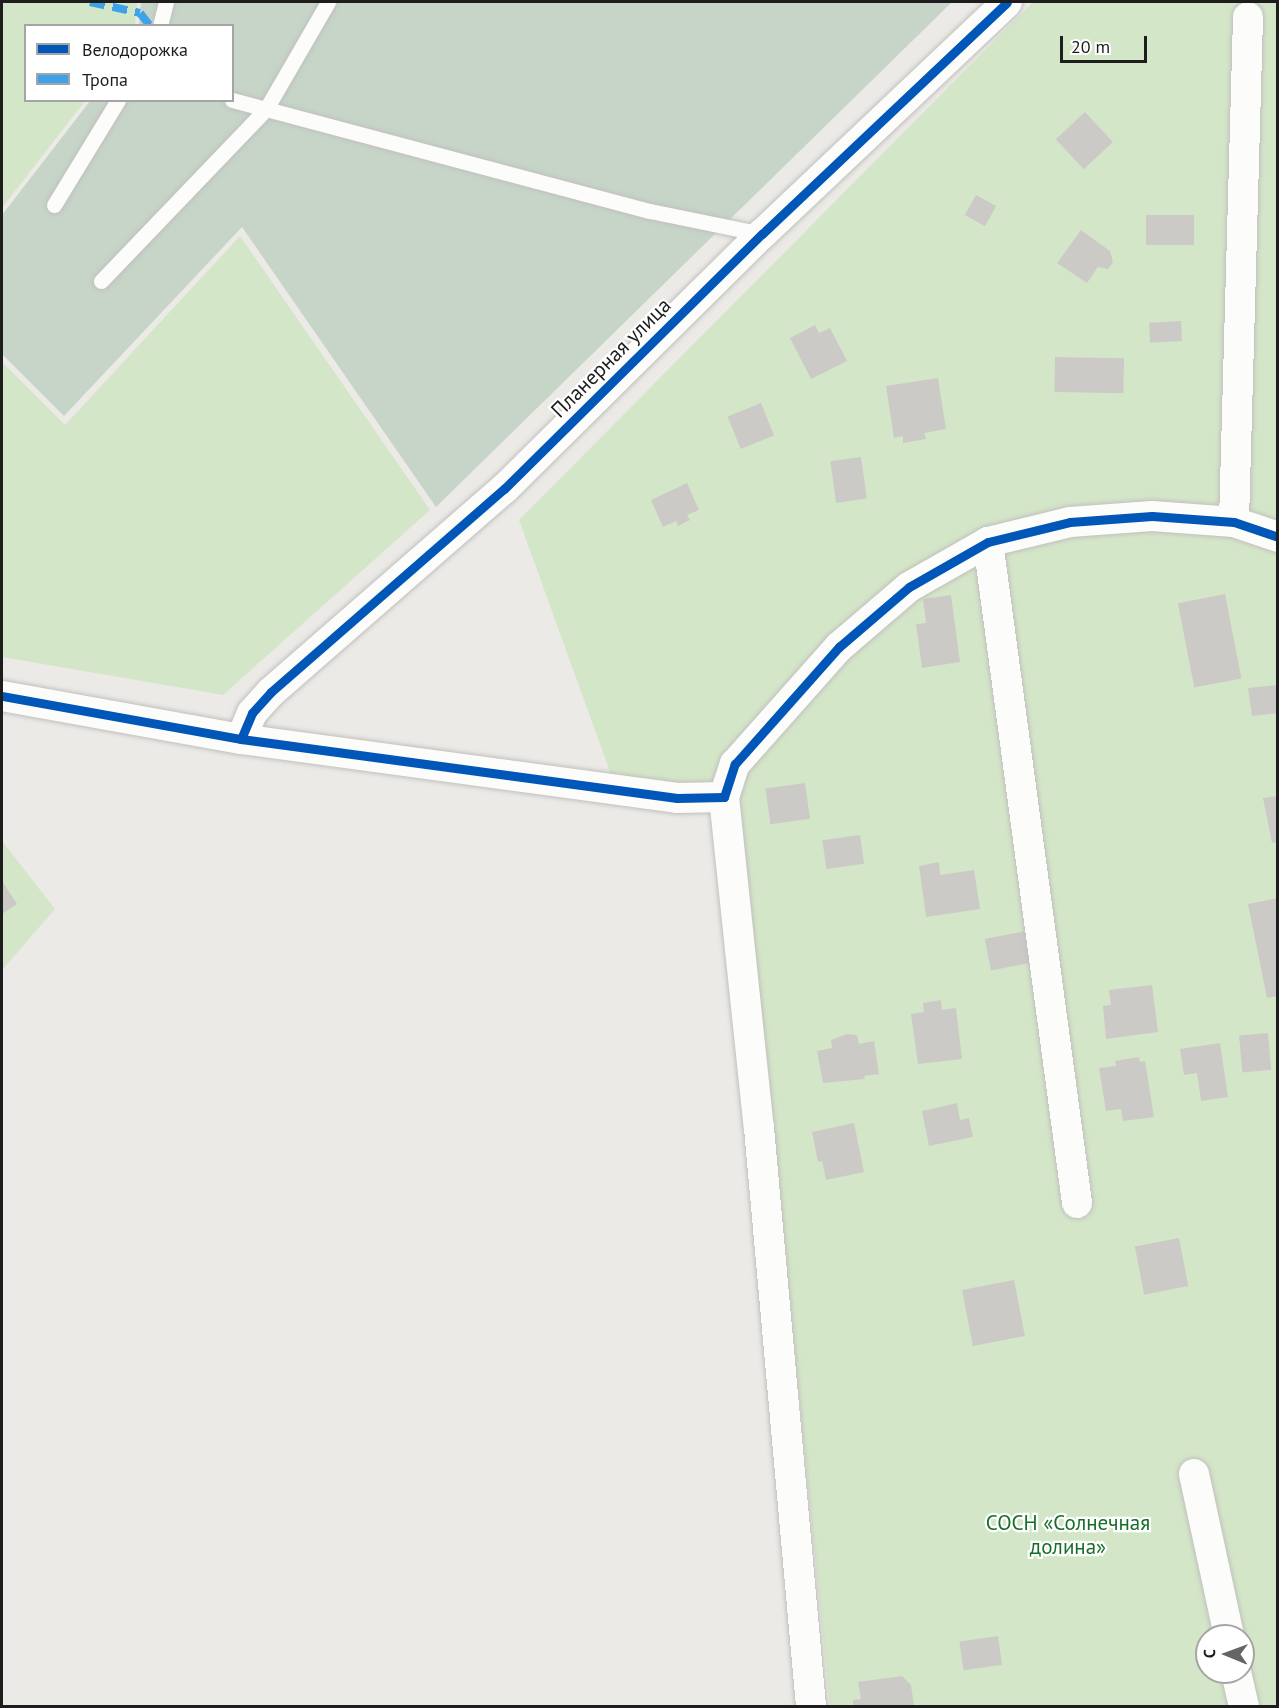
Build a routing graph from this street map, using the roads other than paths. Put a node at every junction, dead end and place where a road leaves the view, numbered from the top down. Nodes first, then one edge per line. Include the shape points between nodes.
1 (166, 2) edge
2 (328, 2) edge
3 (1007, 2) edge
4 (1248, 17) dead end
5 (160, 24) edge
6 (234, 101) edge
7 (117, 102) edge
8 (266, 109) junction
9 (54, 205) dead end
10 (762, 234) junction
11 (101, 281) dead end
12 (1234, 522) junction
13 (1278, 537) edge
14 (988, 542) junction
15 (3, 698) edge
16 (241, 739) junction
17 (724, 797) junction
18 (1077, 1203) dead end
19 (1194, 1474) dead end
20 (1226, 1624) edge
21 (1239, 1684) edge
22 (811, 1707) edge
23 (1244, 1707) edge

1 - 5 lane
2 - 8 lane
3 - 10 street, Планерная улица
4 - 12 street
6 - 8 lane
7 - 9 lane
8 - 10 lane via 650,211
8 - 11 lane
10 - 16 street, Планерная улица via 504,489 271,692 252,713
12 - 13 street
12 - 14 street via 1152,516 1070,522
14 - 17 street via 909,587 839,647 735,764
14 - 18 street
15 - 16 street
16 - 17 street via 677,798
17 - 22 street via 760,1140
19 - 20 street
21 - 23 street

